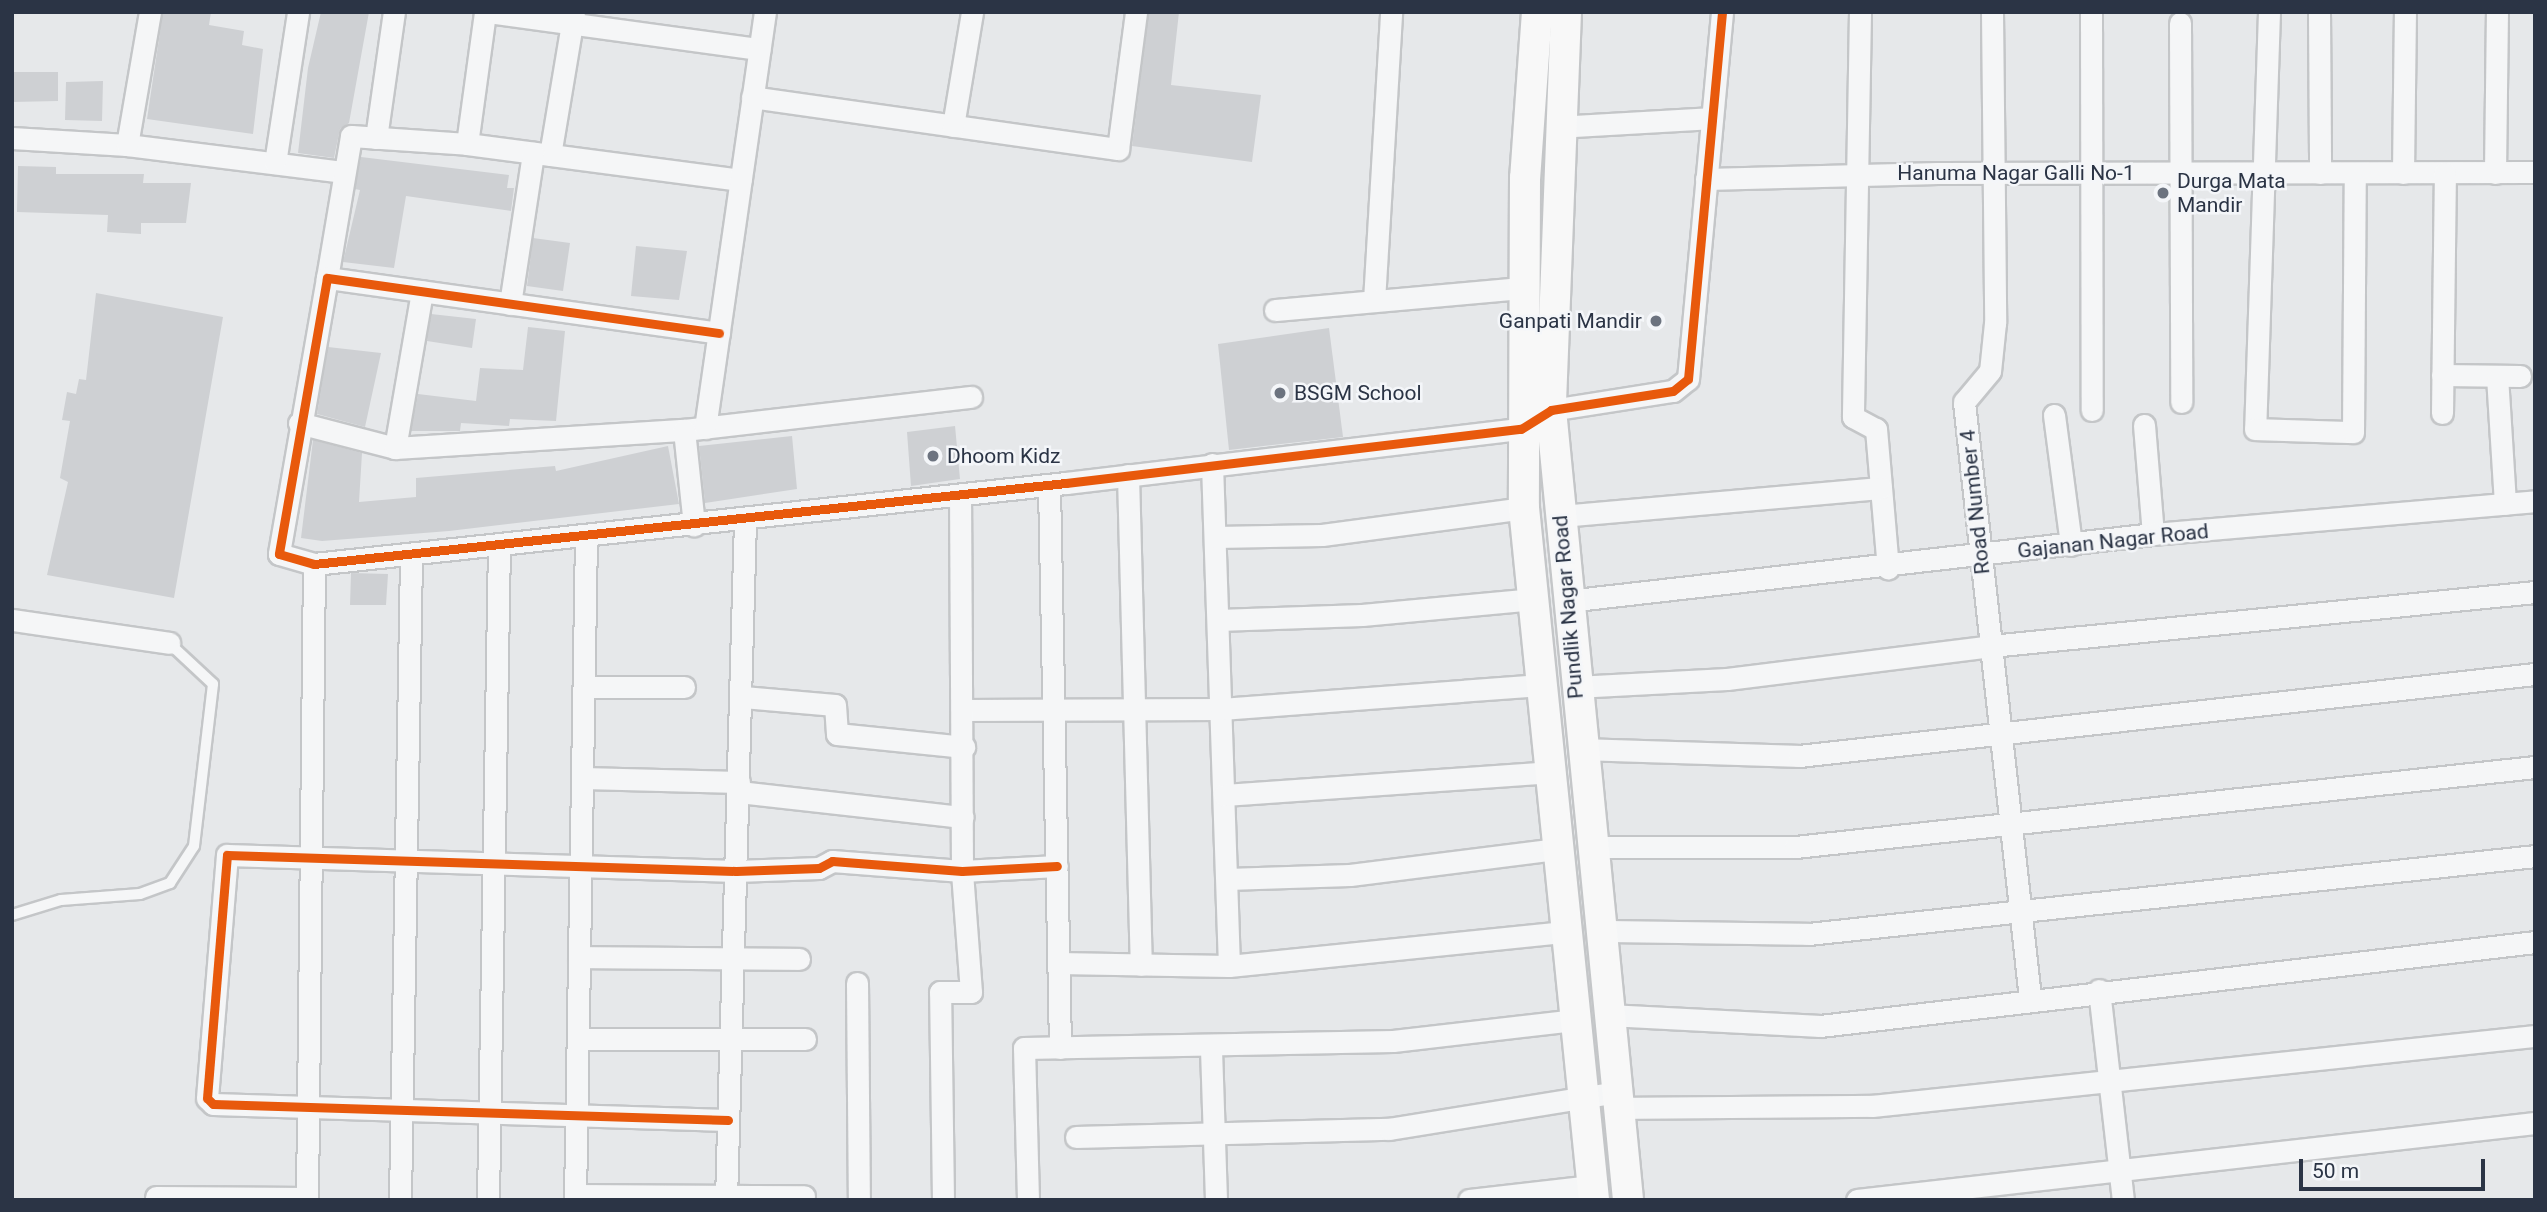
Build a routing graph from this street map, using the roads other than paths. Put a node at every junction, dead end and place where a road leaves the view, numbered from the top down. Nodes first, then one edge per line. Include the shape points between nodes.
1 (150, 12) edge
2 (298, 12) edge
3 (394, 12) edge
4 (487, 12) edge
5 (765, 12) edge
6 (972, 12) edge
7 (1136, 12) edge
8 (1391, 12) edge
9 (1537, 12) edge
10 (1566, 12) edge
11 (1722, 12) edge
12 (1860, 12) edge
13 (1992, 12) edge
14 (2091, 12) edge
15 (2269, 12) edge
16 (2319, 12) edge
17 (2404, 12) edge
18 (2497, 12) edge
19 (573, 18) edge
20 (2180, 23) dead end
21 (759, 49) junction
22 (752, 97) junction
23 (1712, 118) junction
24 (953, 126) junction
25 (1558, 127) junction
26 (12, 138) edge
27 (376, 138) junction
28 (467, 144) junction
29 (127, 145) junction
30 (542, 154) junction
31 (275, 163) junction
32 (344, 172) junction
33 (2535, 172) edge
34 (1993, 173) junction
35 (2090, 173) junction
36 (2178, 173) junction
37 (2263, 173) junction
38 (2319, 173) junction
39 (2355, 173) junction
40 (2403, 173) junction
41 (2445, 173) junction
42 (2495, 173) junction
43 (1859, 174) junction
44 (1706, 179) junction
45 (741, 180) junction
46 (327, 278) junction
47 (1522, 288) junction
48 (422, 291) junction
49 (1374, 301) junction
50 (510, 304) junction
51 (1275, 310) dead end
52 (719, 333) junction
53 (2442, 375) junction
54 (2497, 376) junction
55 (2520, 376) dead end
56 (971, 397) dead end
57 (2181, 402) dead end
58 (1551, 410) junction
59 (2092, 410) dead end
60 (2442, 413) dead end
61 (2054, 415) dead end
62 (299, 422) junction
63 (2144, 425) dead end
64 (705, 428) junction
65 (1521, 429) junction
66 (684, 430) junction
67 (395, 447) junction
68 (1212, 464) junction
69 (1128, 475) junction
70 (1049, 485) junction
71 (1881, 488) junction
72 (960, 495) junction
73 (2535, 501) edge
74 (2505, 504) junction
75 (1524, 508) junction
76 (1560, 516) junction
77 (745, 519) junction
78 (694, 525) junction
79 (2153, 534) junction
80 (586, 536) junction
81 (1216, 537) junction
82 (499, 545) junction
83 (2071, 545) junction
84 (411, 554) junction
85 (1981, 556) junction
86 (314, 564) junction
87 (1888, 568) junction
88 (2535, 592) edge
89 (1534, 599) junction
90 (1567, 601) junction
91 (12, 620) edge
92 (1218, 620) junction
93 (169, 643) joint
94 (1991, 646) junction
95 (2535, 674) edge
96 (1541, 685) junction
97 (585, 687) junction
98 (684, 687) dead end
99 (1575, 687) junction
100 (743, 697) junction
101 (1134, 705) junction
102 (1053, 708) junction
103 (1221, 709) junction
104 (964, 710) junction
105 (2000, 733) junction
106 (964, 747) junction
107 (1582, 749) junction
108 (2535, 767) edge
109 (1549, 772) junction
110 (583, 778) junction
111 (739, 787) junction
112 (1224, 795) junction
113 (963, 817) junction
114 (2010, 826) junction
115 (1592, 847) junction
116 (1557, 849) junction
117 (2535, 856) edge
118 (314, 858) junction
119 (405, 861) junction
120 (494, 862) junction
121 (1057, 866) junction
122 (581, 867) junction
123 (962, 870) junction
124 (736, 871) junction
125 (1227, 879) junction
126 (2020, 913) junction
127 (12, 915) edge
128 (1565, 932) junction
129 (1601, 932) junction
130 (2535, 942) edge
131 (579, 957) junction
132 (734, 958) junction
133 (799, 960) dead end
134 (1058, 963) junction
135 (1141, 965) junction
136 (1229, 966) junction
137 (856, 984) dead end
138 (2099, 990) junction
139 (2030, 999) junction
140 (1609, 1015) junction
141 (1574, 1020) junction
142 (2535, 1036) edge
143 (578, 1039) junction
144 (731, 1039) junction
145 (805, 1039) dead end
146 (1060, 1048) junction
147 (1211, 1049) junction
148 (2110, 1082) junction
149 (1584, 1096) junction
150 (1618, 1100) junction
151 (308, 1107) junction
152 (402, 1110) junction
153 (489, 1113) junction
154 (576, 1114) junction
155 (727, 1120) junction
156 (2535, 1123) edge
157 (1214, 1132) junction
158 (1076, 1137) dead end
159 (2119, 1168) junction
160 (1593, 1193) edge
161 (804, 1196) dead end
162 (156, 1197) dead end
163 (575, 1197) edge
164 (726, 1198) edge
165 (307, 1199) edge
166 (400, 1200) edge
167 (488, 1200) edge
168 (859, 1200) edge
169 (943, 1200) edge
170 (1028, 1200) edge
171 (1216, 1200) edge
172 (1469, 1200) edge
173 (1628, 1200) edge
174 (1857, 1200) edge
175 (2123, 1200) edge

1 - 29 street
2 - 31 street
3 - 27 street
4 - 19 street
4 - 28 street
5 - 21 street
6 - 24 street
7 - 24 street via 1118,149
8 - 49 street
9 - 47 main road, Pundlik Nagar Road
10 - 25 main road, Pundlik Nagar Road
11 - 23 street
12 - 43 street
13 - 34 street, Road Number 4
14 - 35 street
15 - 37 street
16 - 38 street
17 - 40 street
18 - 42 street
19 - 21 street
19 - 30 street
20 - 36 street
21 - 22 street
22 - 24 street
22 - 45 street
23 - 25 street
23 - 44 street
25 - 58 main road, Pundlik Nagar Road
26 - 29 street
27 - 28 street
27 - 32 street via 351,136
28 - 30 street
29 - 31 street
30 - 45 street
30 - 50 street
31 - 32 street
32 - 46 street
33 - 42 street, Hanuma Nagar Galli No-1
34 - 35 street, Hanuma Nagar Galli No-1
34 - 43 street, Hanuma Nagar Galli No-1
34 - 85 street, Road Number 4 via 1990,371 1964,402
35 - 36 street, Hanuma Nagar Galli No-1
35 - 59 street
36 - 37 street, Hanuma Nagar Galli No-1
36 - 57 street
37 - 38 street, Hanuma Nagar Galli No-1
37 - 39 street via 2255,429 2353,432
38 - 39 street, Hanuma Nagar Galli No-1
39 - 40 street, Hanuma Nagar Galli No-1
40 - 41 street, Hanuma Nagar Galli No-1
41 - 42 street, Hanuma Nagar Galli No-1
41 - 53 street
43 - 44 street, Hanuma Nagar Galli No-1
43 - 71 street via 1853,417 1875,429
44 - 58 street via 1688,379 1673,391
45 - 52 street
46 - 48 street
46 - 62 street
47 - 49 street
47 - 65 main road, Pundlik Nagar Road
48 - 50 street
48 - 67 street
49 - 51 street
50 - 52 street
52 - 64 street
53 - 54 street
53 - 60 street
54 - 55 street
54 - 74 street
56 - 64 street
58 - 65 street
58 - 76 main road, Pundlik Nagar Road
61 - 83 street
62 - 67 street
62 - 86 street via 279,554
63 - 79 street
64 - 66 street
65 - 68 street
65 - 75 main road, Pundlik Nagar Road
66 - 67 street
66 - 78 street
68 - 69 street
68 - 81 street
69 - 70 street
69 - 101 street
70 - 72 street
70 - 102 street
71 - 76 street
71 - 87 street
72 - 77 street
72 - 104 street
73 - 74 street, Gajanan Nagar Road
74 - 79 street, Gajanan Nagar Road
75 - 81 street via 1322,534
75 - 89 main road, Pundlik Nagar Road
76 - 90 main road, Pundlik Nagar Road
77 - 78 street
77 - 100 street
78 - 80 street
79 - 83 street, Gajanan Nagar Road
80 - 82 street
80 - 97 street
81 - 92 street
82 - 84 street
82 - 120 street
83 - 85 street, Gajanan Nagar Road
84 - 86 street
84 - 119 street
85 - 87 street, Gajanan Nagar Road
85 - 94 street, Road Number 4
86 - 118 street
87 - 90 street, Gajanan Nagar Road
88 - 94 street
89 - 92 street via 1362,615
89 - 96 main road, Pundlik Nagar Road
90 - 99 main road, Pundlik Nagar Road
91 - 93 street
92 - 103 street
93 - 127 lane via 213,684 194,846 170,883 140,894 61,900
94 - 99 street via 1727,679
94 - 105 street, Road Number 4
95 - 105 street
96 - 103 street
96 - 109 main road, Pundlik Nagar Road
97 - 98 street
97 - 110 street
99 - 107 main road, Pundlik Nagar Road
100 - 106 street via 835,705 837,734
100 - 111 street
101 - 102 street
101 - 103 street
101 - 135 street
102 - 104 street
102 - 121 street
103 - 112 street
104 - 106 street
105 - 107 street via 1799,756
105 - 114 street, Road Number 4
106 - 113 street
107 - 115 main road, Pundlik Nagar Road
108 - 114 street
109 - 112 street
109 - 116 main road, Pundlik Nagar Road
110 - 111 street
110 - 122 street
111 - 113 street
111 - 124 street
112 - 125 street
113 - 123 street
114 - 115 street via 1796,847
114 - 126 street, Road Number 4
115 - 129 main road, Pundlik Nagar Road
116 - 125 street via 1350,875
116 - 128 main road, Pundlik Nagar Road
117 - 126 street
118 - 119 street
118 - 151 street
118 - 151 street via 227,855 207,1098 214,1104
119 - 120 street
119 - 152 street
120 - 122 street
120 - 153 street
121 - 123 street
121 - 134 street
122 - 124 street
122 - 131 street
123 - 124 street via 832,861 819,868
123 - 169 street via 971,992 940,992
124 - 132 street
125 - 136 street
126 - 129 street via 1808,934
126 - 139 street, Road Number 4
128 - 136 street
128 - 141 main road, Pundlik Nagar Road
129 - 140 main road, Pundlik Nagar Road
130 - 138 street
131 - 132 street
131 - 143 street
132 - 133 street
132 - 144 street
134 - 135 street
134 - 146 street
135 - 136 street
137 - 168 street
138 - 139 street
138 - 148 street
139 - 140 street via 1820,1026
140 - 150 main road, Pundlik Nagar Road
141 - 147 street via 1393,1041
141 - 149 main road, Pundlik Nagar Road
142 - 148 street
143 - 144 street
143 - 154 street
144 - 145 street
144 - 155 street
146 - 147 street
146 - 170 street via 1024,1048
147 - 157 street
148 - 150 street via 1871,1106
148 - 159 street
149 - 150 street
149 - 157 street via 1389,1129
149 - 160 main road, Pundlik Nagar Road
150 - 173 main road, Pundlik Nagar Road
151 - 152 street
151 - 165 street
152 - 153 street
152 - 166 street
153 - 154 street
153 - 167 street
154 - 155 street
154 - 163 street
155 - 164 street
156 - 159 street
157 - 158 street
157 - 171 street
159 - 174 street
159 - 175 street
160 - 172 street
161 - 164 street
162 - 165 street
163 - 164 street

